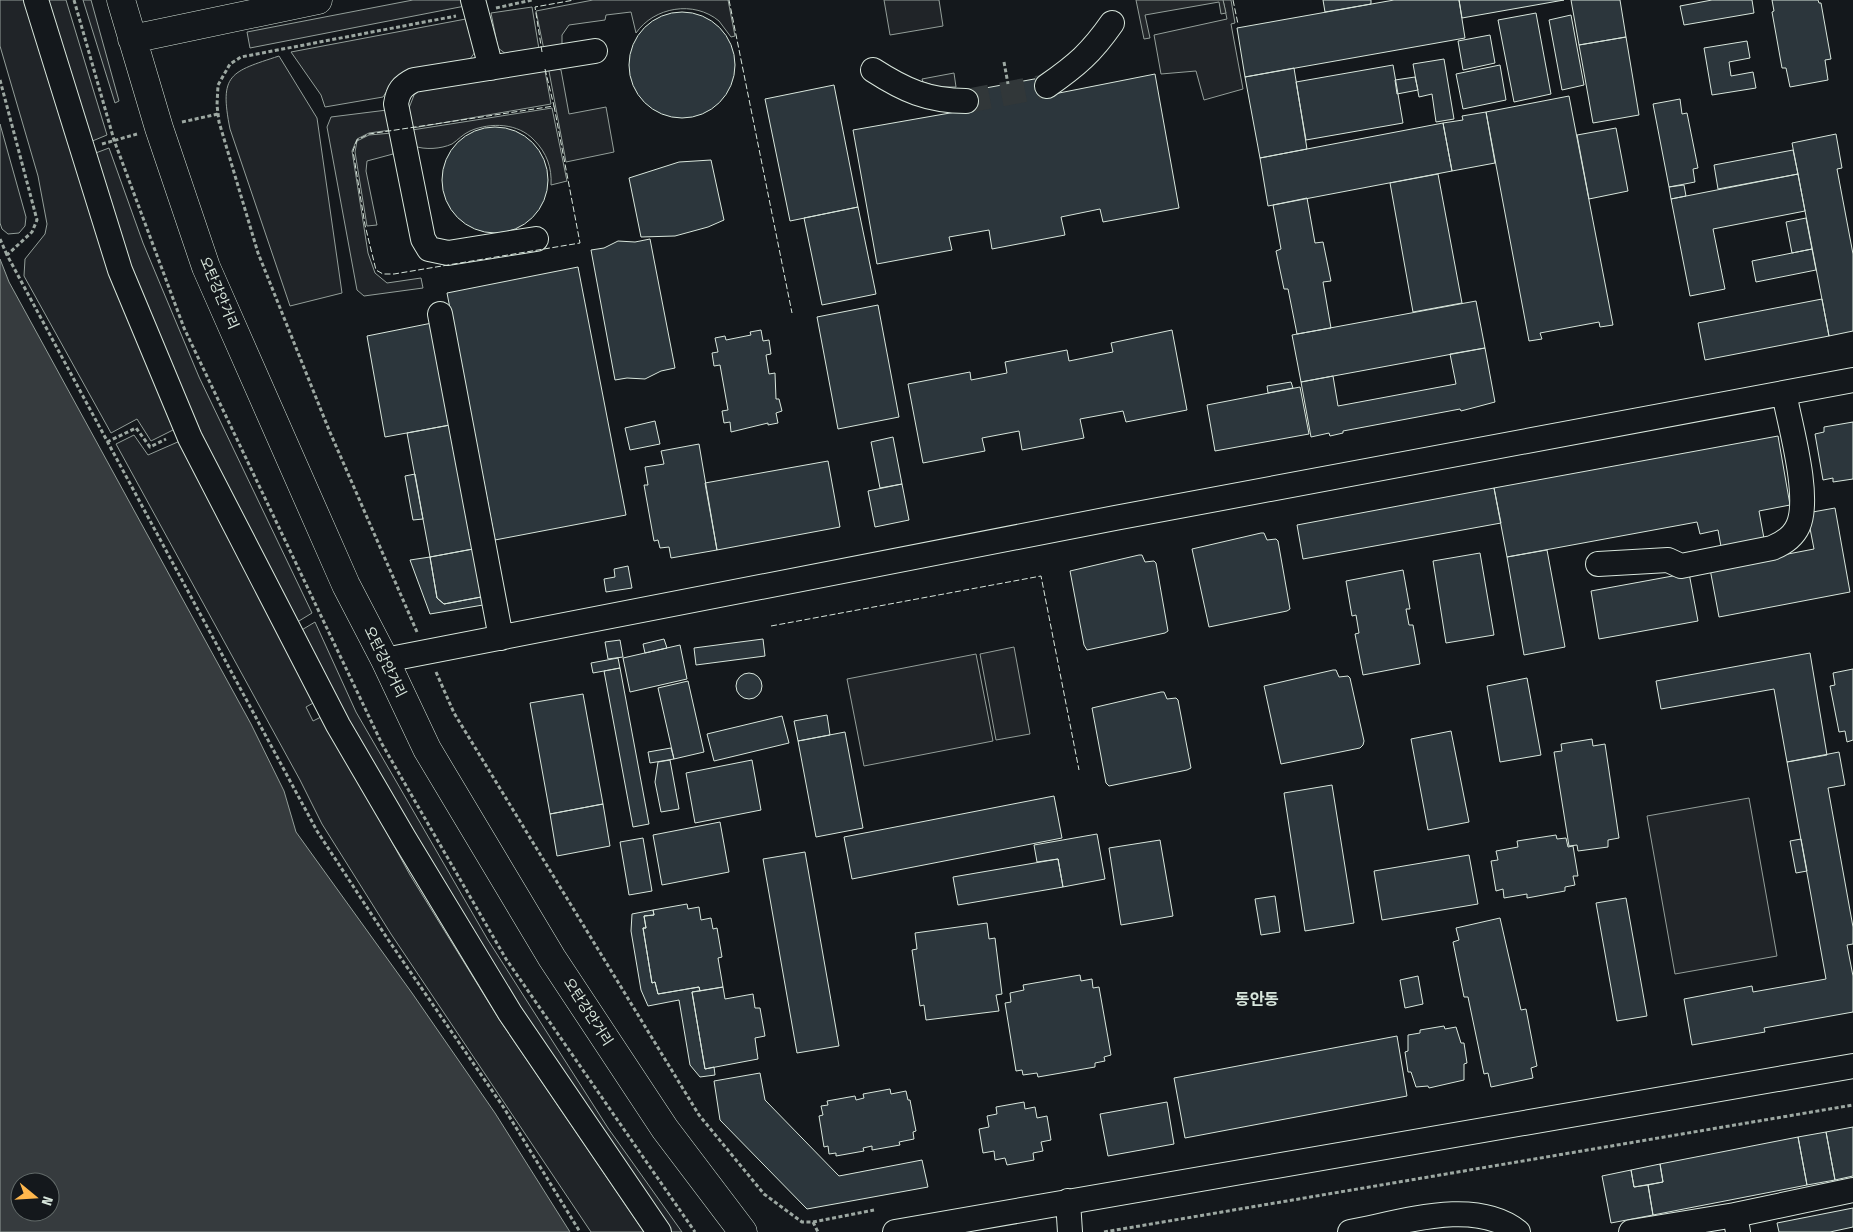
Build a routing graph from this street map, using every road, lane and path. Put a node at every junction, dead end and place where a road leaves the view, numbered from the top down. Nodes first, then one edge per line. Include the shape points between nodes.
1 (36, 0) edge
2 (123, 0) edge
3 (318, 0) edge
4 (532, 0) edge
5 (475, 6) edge
6 (1112, 23) dead end
7 (132, 39) junction
8 (595, 51) dead end
9 (1004, 62) dead end
10 (491, 68) junction
11 (873, 70) dead end
12 (0, 80) edge
13 (1008, 84) dead end
14 (1047, 86) tunnel mouth
15 (966, 101) tunnel mouth
16 (218, 114) junction
17 (159, 128) junction
18 (0, 239) edge
19 (536, 239) dead end
20 (7, 255) junction
21 (440, 314) dead end
22 (1853, 380) edge
23 (1784, 392) junction
24 (186, 430) junction
25 (107, 442) junction
26 (1598, 564) dead end
27 (502, 638) junction
28 (427, 652) junction
29 (386, 660) junction
30 (1853, 1066) edge
31 (1853, 1105) edge
32 (1853, 1190) edge
33 (1068, 1201) junction
34 (874, 1210) dead end
35 (813, 1222) junction
36 (1737, 1224) edge
37 (1508, 1229) edge
38 (580, 1232) edge
39 (658, 1232) edge
40 (743, 1232) edge
41 (818, 1232) edge
42 (895, 1232) edge
43 (1070, 1232) edge
44 (1104, 1232) edge
45 (1350, 1232) edge
46 (1631, 1232) edge

1 - 24 street via 120,270
2 - 7 main road, 오탄강안거리
3 - 7 main road
4 - 5 path
5 - 10 street
5 - 16 path via 241,57 230,64 218,85
6 - 14 street via 1080,63
7 - 17 main road, 오탄강안거리
8 - 10 street
9 - 13 path
10 - 19 street via 414,80 397,94 396,104 423,239 429,249 448,253
11 - 15 street via 901,89 948,101
12 - 20 path via 37,220 32,232
16 - 17 path
16 - 28 path via 258,253 344,467
17 - 29 main road, 오탄강안거리 via 206,267 346,585
18 - 20 path
20 - 25 path
21 - 27 street
22 - 23 street
23 - 26 street via 1804,499 1798,527 1784,543 1681,566 1668,560
23 - 27 street
24 - 25 path via 150,447 136,428
24 - 39 street via 338,725 404,838 510,1014
25 - 38 path via 317,831 504,1108
27 - 28 street
28 - 29 street
28 - 35 path via 454,713 699,1115 764,1194 802,1222
29 - 40 main road, 오탄강안거리 via 427,749 552,958 665,1129
30 - 33 street
31 - 44 path
32 - 36 street
33 - 42 street
33 - 43 street
34 - 35 path
35 - 41 path
36 - 46 street
37 - 45 street via 1491,1216 1459,1212

